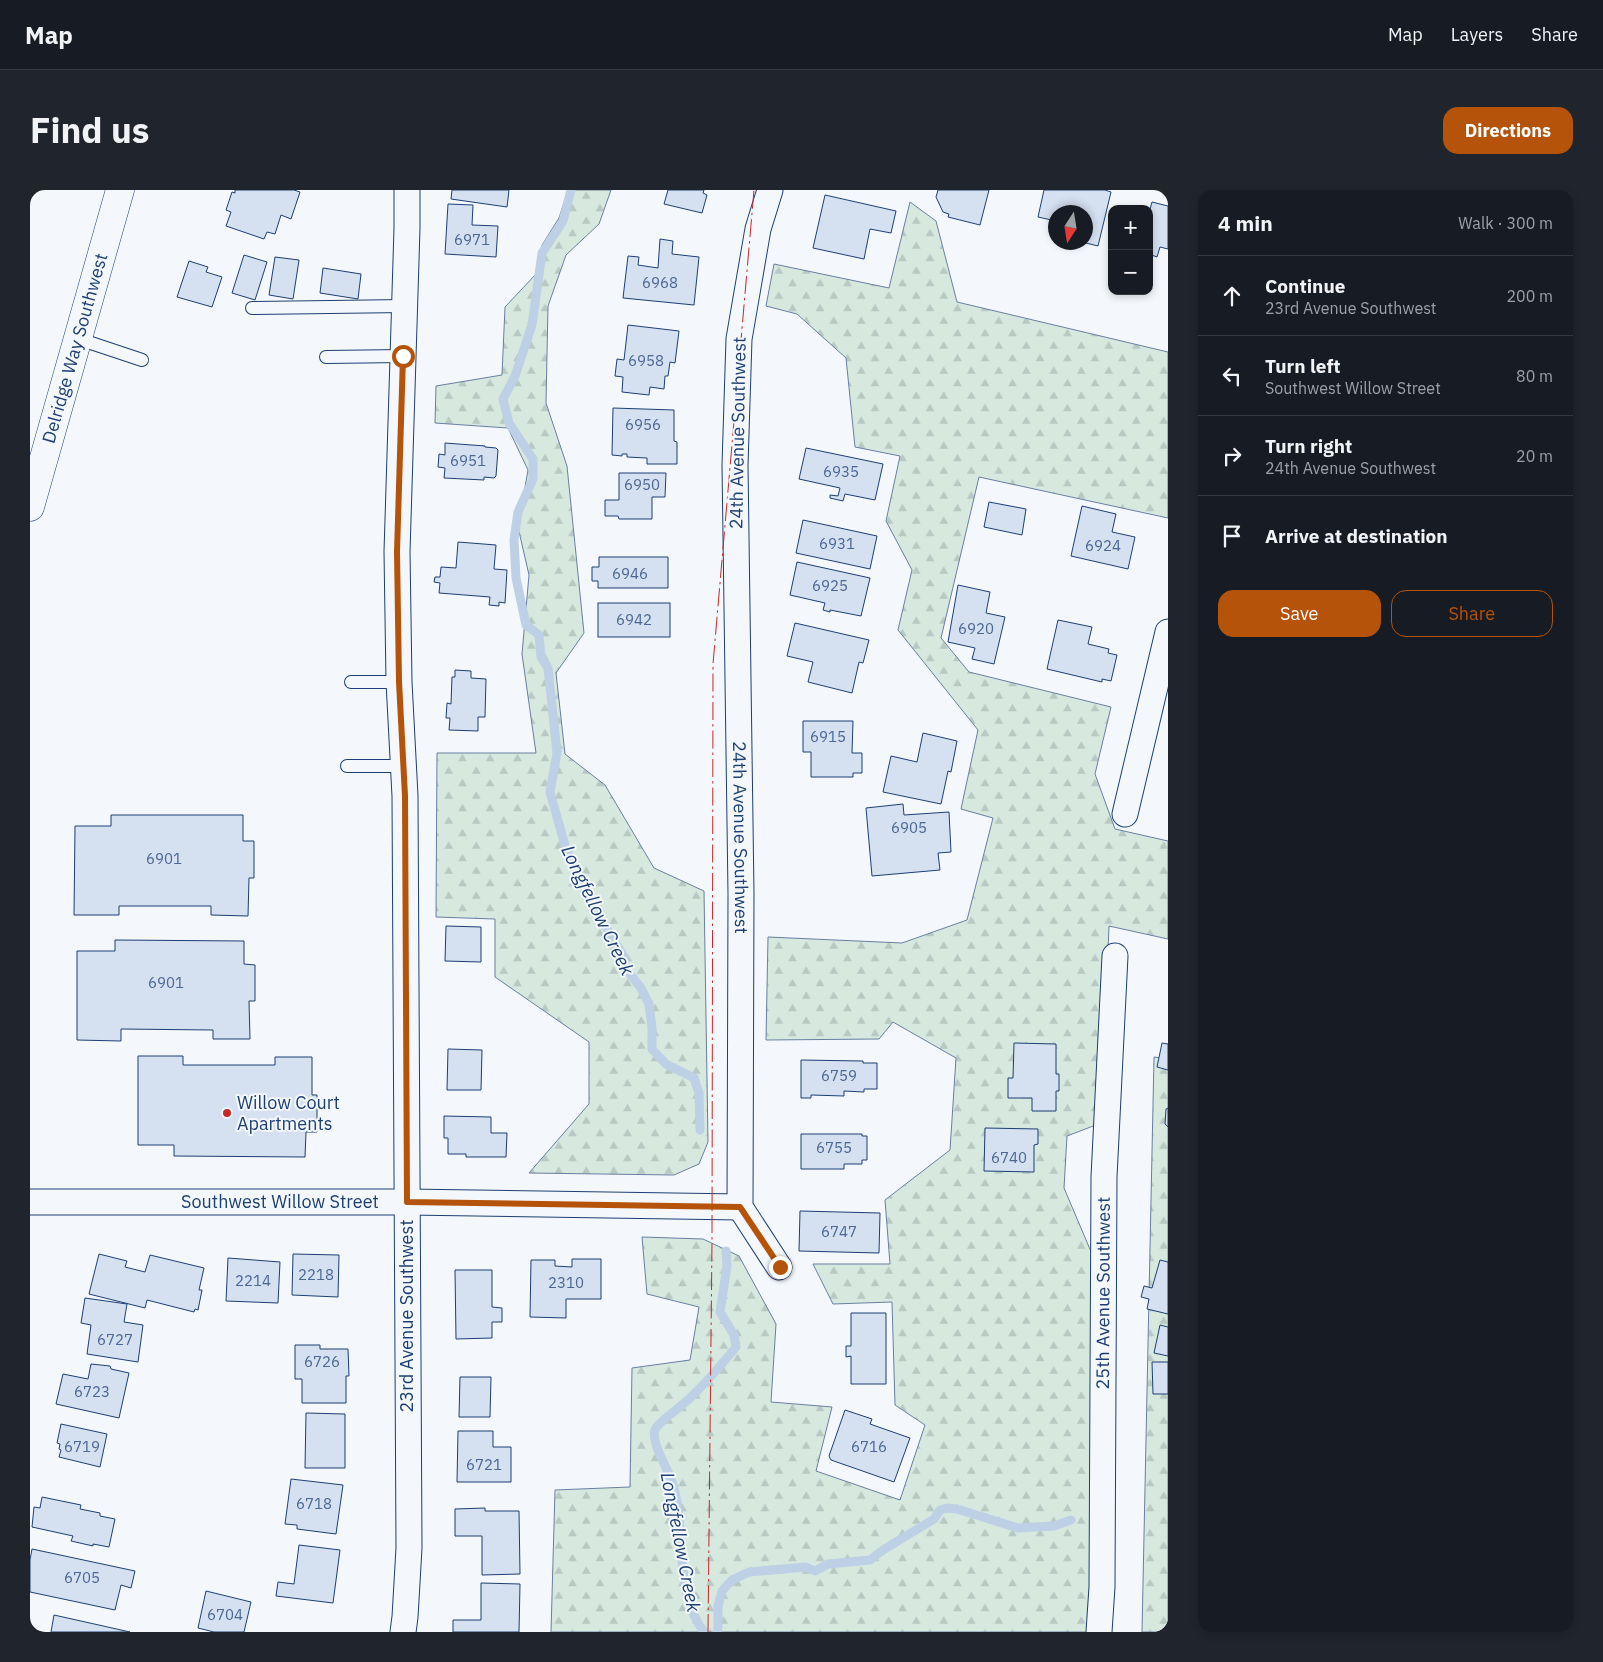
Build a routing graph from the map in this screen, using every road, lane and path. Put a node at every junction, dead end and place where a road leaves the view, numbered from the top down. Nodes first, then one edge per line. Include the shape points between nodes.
1 (120, 190) edge
2 (407, 190) edge
3 (770, 190) edge
4 (405, 306) junction
5 (252, 308) dead end
6 (79, 339) junction
7 (403, 356) junction
8 (326, 358) dead end
9 (142, 360) dead end
10 (30, 508) edge
11 (1168, 632) edge
12 (351, 682) dead end
13 (399, 682) junction
14 (347, 766) dead end
15 (403, 766) junction
16 (1125, 814) dead end
17 (1114, 956) dead end
18 (30, 1202) edge
19 (407, 1202) junction
20 (740, 1207) junction
21 (780, 1267) dead end
22 (403, 1632) edge
23 (1099, 1632) edge

1 - 6 main road, Delridge Way Southwest
2 - 4 street, 23rd Avenue Southwest
3 - 20 street, 24th Avenue Southwest via 758,229 739,338 735,465 741,894
4 - 5 lane
4 - 7 street, 23rd Avenue Southwest
6 - 9 lane
6 - 10 main road, Delridge Way Southwest
7 - 8 lane
7 - 13 street, 23rd Avenue Southwest via 397,552
11 - 16 street
12 - 13 lane
13 - 15 street, 23rd Avenue Southwest
14 - 15 lane
15 - 19 street, 23rd Avenue Southwest
17 - 23 street, 25th Avenue Southwest via 1104,1177
18 - 19 street, Southwest Willow Street
19 - 20 street, Southwest Willow Street
19 - 22 street, 23rd Avenue Southwest via 408,1548
20 - 21 street

